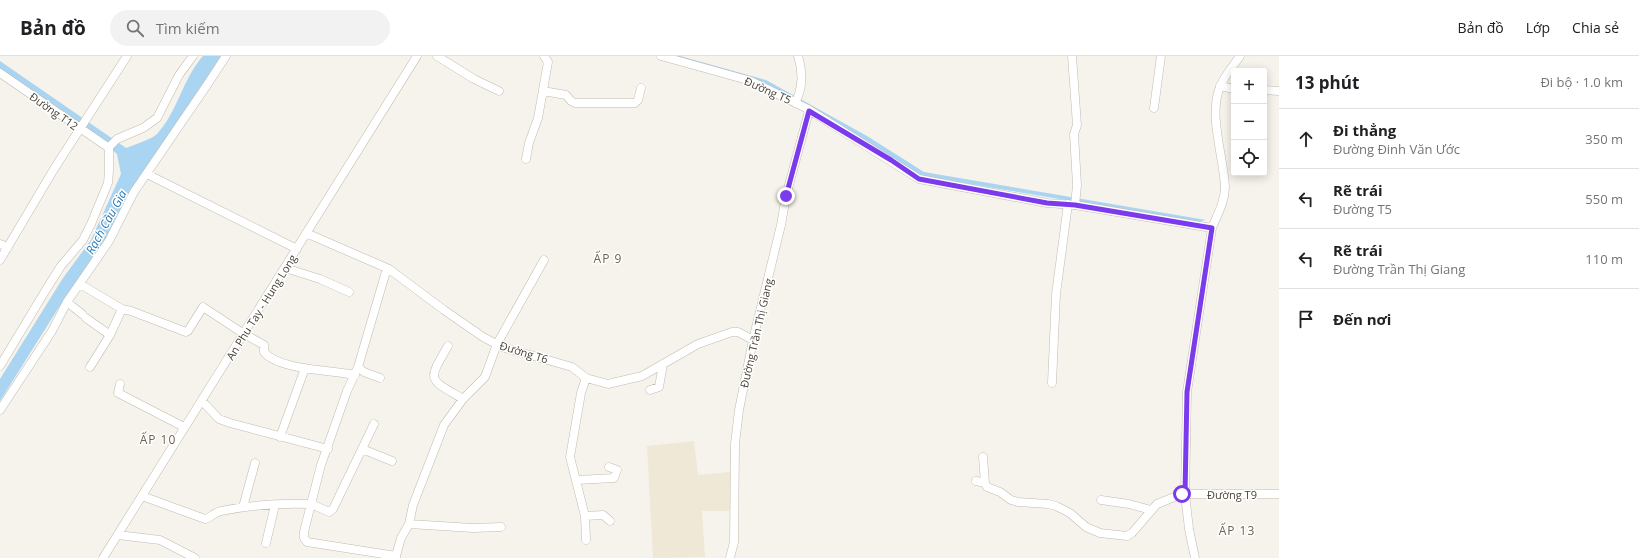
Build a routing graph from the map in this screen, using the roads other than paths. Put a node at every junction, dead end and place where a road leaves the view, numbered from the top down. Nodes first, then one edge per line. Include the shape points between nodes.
1 (127, 56) edge
2 (193, 56) edge
3 (226, 56) edge
4 (417, 56) edge
5 (437, 56) edge
6 (544, 56) edge
7 (661, 56) edge
8 (798, 56) edge
9 (1072, 56) edge
10 (1161, 56) edge
11 (1240, 56) edge
12 (0, 73) edge
13 (1220, 86) junction
14 (641, 88) dead end
15 (1231, 88) edge
16 (1267, 90) edge
17 (498, 91) dead end
18 (543, 91) junction
19 (1279, 91) edge
20 (796, 100) junction
21 (1154, 108) dead end
22 (809, 111) junction
23 (81, 128) junction
24 (109, 148) junction
25 (526, 159) dead end
26 (147, 174) junction
27 (1074, 202) junction
28 (1212, 228) junction
29 (306, 233) junction
30 (4, 246) edge
31 (297, 249) junction
32 (0, 260) edge
33 (544, 260) dead end
34 (285, 268) junction
35 (387, 268) junction
36 (80, 284) junction
37 (349, 292) dead end
38 (67, 302) junction
39 (122, 309) junction
40 (244, 334) junction
41 (110, 335) junction
42 (753, 340) junction
43 (496, 344) junction
44 (448, 346) dead end
45 (663, 364) junction
46 (0, 366) edge
47 (90, 367) dead end
48 (305, 368) junction
49 (356, 371) junction
50 (380, 378) dead end
51 (586, 378) junction
52 (1052, 383) dead end
53 (120, 384) dead end
54 (650, 390) dead end
55 (463, 398) junction
56 (202, 401) junction
57 (0, 410) edge
58 (374, 424) dead end
59 (184, 427) junction
60 (280, 437) junction
61 (328, 449) junction
62 (362, 449) junction
63 (983, 457) dead end
64 (392, 461) dead end
65 (255, 463) dead end
66 (609, 467) dead end
67 (577, 480) junction
68 (976, 480) dead end
69 (985, 483) junction
70 (1185, 494) junction
71 (1279, 494) edge
72 (142, 496) junction
73 (1101, 500) dead end
74 (311, 504) junction
75 (275, 505) junction
76 (243, 507) junction
77 (1151, 510) junction
78 (585, 516) junction
79 (610, 521) dead end
80 (409, 524) junction
81 (501, 527) dead end
82 (118, 535) junction
83 (586, 540) dead end
84 (266, 543) dead end
85 (396, 557) edge
86 (103, 558) edge
87 (195, 558) edge
88 (730, 558) edge
89 (1195, 558) edge

1 - 23 street
2 - 24 street via 179,75 157,118 150,124 117,139
3 - 26 street
4 - 29 street, An Phu Tay - Hung Long
5 - 17 street
6 - 18 street via 548,65
7 - 20 street, Đường T5 via 750,81
8 - 20 street via 801,73
9 - 27 street via 1078,125 1074,134
10 - 21 street
11 - 13 street
12 - 23 street, Đường T12
13 - 15 street
13 - 28 street via 1217,117 1225,188
14 - 18 street via 635,103 575,103 564,94
16 - 19 street
18 - 25 street
20 - 22 street, Đường T5
22 - 27 street, Đường T5 via 919,179 1047,203
22 - 42 street, Đường Trần Thị Giang via 786,196
23 - 24 street, Đường T12
23 - 30 street
24 - 46 street via 108,183 91,224 83,240 46,288
26 - 31 street
26 - 36 street via 134,192 109,241
27 - 28 street, Đường T5
27 - 52 street via 1056,294
28 - 70 street via 1187,392
29 - 31 street, An Phu Tay - Hung Long
29 - 35 street, Đường T6
30 - 32 street
31 - 34 street, An Phu Tay - Hung Long
33 - 43 street
34 - 37 street
34 - 40 street, An Phu Tay - Hung Long
35 - 43 street, Đường T6
35 - 49 street
36 - 38 street
36 - 39 street
38 - 41 street
38 - 57 street via 52,332
39 - 40 street via 131,310 186,332 203,307
39 - 41 street
40 - 48 street via 264,345 266,355 286,364
40 - 56 street, An Phu Tay - Hung Long
41 - 47 street
42 - 45 street, Đường T6 via 738,332 732,332 698,344
42 - 88 street, Đường Trần Thị Giang via 735,444 734,542
43 - 51 street, Đường T6 via 572,367
43 - 55 street via 485,378
44 - 55 street via 434,371 434,379 437,384
45 - 51 street, Đường T6 via 642,376 608,384
45 - 54 street via 659,388
48 - 49 street
48 - 60 street
49 - 50 street
49 - 61 street
51 - 67 street via 580,393 570,452
53 - 59 street via 118,393
55 - 80 street via 444,425 413,505
56 - 59 street, An Phu Tay - Hung Long
56 - 60 street via 219,418
58 - 62 street
59 - 72 street, An Phu Tay - Hung Long
60 - 61 street
61 - 74 street
62 - 64 street
62 - 74 street via 333,509 329,512 324,511
63 - 69 street
65 - 76 street
66 - 67 street via 617,470 614,478
67 - 78 street
68 - 69 street
69 - 77 street via 989,489 1015,502 1048,504 1061,508 1086,527 1100,533 1129,535 1139,527
70 - 71 street, Đường T9
70 - 77 street, Đường T9 via 1161,502
70 - 89 street
72 - 76 street via 205,519 217,511
72 - 82 street, An Phu Tay - Hung Long
73 - 77 street
74 - 75 street
74 - 85 street via 304,532 305,541
75 - 76 street
75 - 84 street
78 - 79 street via 603,516
78 - 83 street
80 - 81 street
80 - 85 street via 401,538
82 - 86 street, An Phu Tay - Hung Long
82 - 87 street via 160,540

